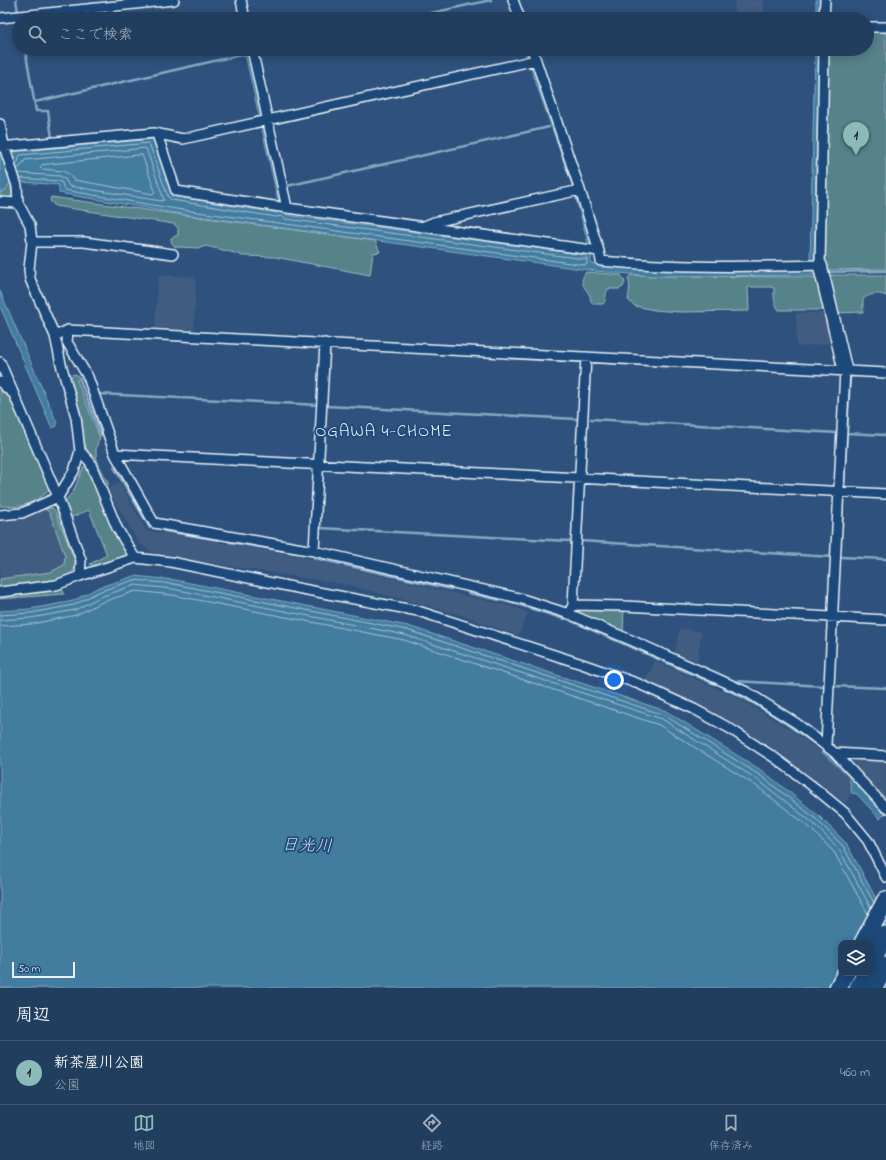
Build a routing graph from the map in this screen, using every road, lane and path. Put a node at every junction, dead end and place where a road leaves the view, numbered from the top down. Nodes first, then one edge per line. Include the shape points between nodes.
1 (174, 0) edge
2 (240, 0) edge
3 (513, 0) edge
4 (825, 0) edge
5 (58, 12) edge
6 (243, 12) edge
7 (517, 12) edge
8 (824, 12) edge
9 (12, 17) edge
10 (0, 18) edge
11 (874, 27) edge
12 (886, 27) edge
13 (254, 56) edge
14 (532, 56) edge
15 (824, 56) edge
16 (532, 61) junction
17 (268, 120) junction
18 (0, 124) edge
19 (157, 134) junction
20 (2, 146) edge
21 (576, 191) junction
22 (0, 202) edge
23 (18, 203) junction
24 (287, 208) junction
25 (422, 227) junction
26 (32, 242) junction
27 (594, 250) junction
28 (174, 254) dead end
29 (817, 268) junction
30 (68, 330) junction
31 (54, 336) junction
32 (325, 343) junction
33 (586, 357) junction
34 (0, 362) edge
35 (845, 370) junction
36 (886, 373) edge
37 (0, 382) edge
38 (13, 394) junction
39 (80, 451) junction
40 (115, 454) junction
41 (319, 464) junction
42 (580, 478) junction
43 (839, 492) junction
44 (886, 494) edge
45 (58, 497) junction
46 (0, 515) edge
47 (314, 551) junction
48 (136, 558) junction
49 (80, 576) junction
50 (0, 592) edge
51 (573, 605) junction
52 (569, 614) junction
53 (832, 618) junction
54 (886, 620) edge
55 (826, 745) junction
56 (835, 753) junction
57 (886, 756) edge
58 (886, 808) edge
59 (886, 877) edge
60 (886, 900) edge
61 (886, 935) edge
62 (865, 940) edge
63 (874, 957) edge
64 (886, 965) edge
65 (844, 976) edge
66 (864, 976) edge
67 (838, 988) edge
68 (858, 988) edge
69 (874, 988) edge

1 - 5 street
2 - 6 street
3 - 7 street
4 - 8 street
9 - 10 street
11 - 12 street
13 - 17 street
14 - 16 street
15 - 29 street
16 - 17 street
16 - 21 street
17 - 19 street via 183,139
17 - 24 street
18 - 20 street
19 - 20 street
19 - 24 street via 176,191
20 - 23 street via 18,186
21 - 25 street via 434,222
21 - 27 street
22 - 23 street
23 - 26 street via 30,225
24 - 25 street
25 - 27 street
26 - 28 street via 84,242
26 - 31 street via 30,279
27 - 29 street via 601,261 634,264
29 - 35 street
30 - 31 street
30 - 32 street
30 - 40 street via 67,342 88,377
31 - 39 street via 73,406
32 - 33 street
32 - 41 street
33 - 35 street
33 - 42 street
34 - 38 street
35 - 36 street
35 - 43 street
37 - 38 street
38 - 45 street
39 - 45 street via 74,471
39 - 48 street via 90,462 118,528
40 - 41 street
40 - 47 street via 154,523
41 - 42 street
41 - 47 street
42 - 43 street
42 - 51 street
43 - 44 street
43 - 53 street
45 - 46 street via 22,514
45 - 49 street via 81,560
47 - 52 street via 519,598
48 - 49 street
48 - 59 street via 171,562 418,611 639,684 729,728 811,785 846,813 868,841
49 - 50 street via 56,585
51 - 52 street
51 - 53 street
52 - 55 street via 747,692
53 - 54 street
53 - 55 street
55 - 56 street
56 - 57 street
56 - 58 street
60 - 62 highway
61 - 63 highway
64 - 69 highway
65 - 67 highway
66 - 68 highway

